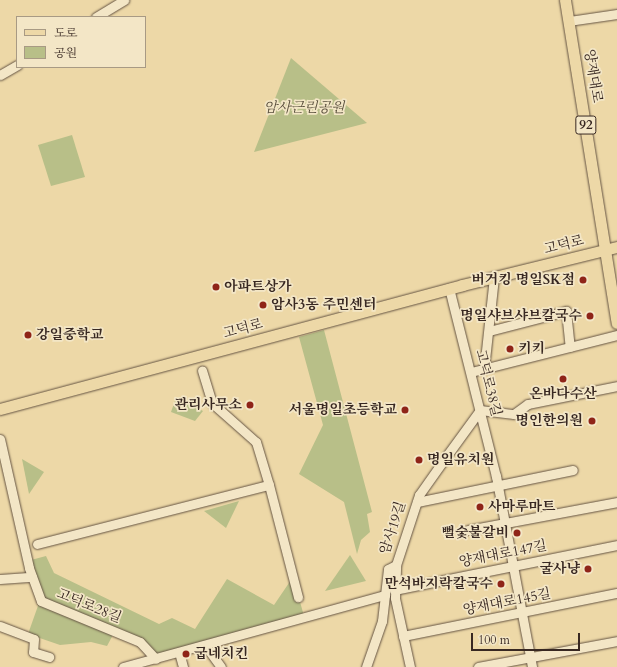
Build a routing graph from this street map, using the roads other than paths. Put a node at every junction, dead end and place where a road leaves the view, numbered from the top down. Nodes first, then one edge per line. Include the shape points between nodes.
1 (124, 0) edge
2 (565, 0) edge
3 (617, 14) edge
4 (98, 16) edge
5 (569, 21) junction
6 (16, 66) edge
7 (0, 75) edge
8 (617, 247) edge
9 (605, 250) junction
10 (494, 277) junction
11 (449, 288) junction
12 (617, 323) edge
13 (489, 331) junction
14 (617, 335) edge
15 (570, 347) junction
16 (484, 369) junction
17 (202, 371) dead end
18 (471, 372) junction
19 (617, 386) edge
20 (0, 409) edge
21 (480, 410) junction
22 (0, 439) edge
23 (573, 470) dead end
24 (2, 472) edge
25 (269, 485) junction
26 (498, 486) junction
27 (417, 502) junction
28 (617, 502) edge
29 (505, 523) junction
30 (468, 530) dead end
31 (37, 544) dead end
32 (617, 545) edge
33 (396, 565) junction
34 (513, 566) junction
35 (32, 577) junction
36 (0, 579) edge
37 (394, 590) junction
38 (617, 593) edge
39 (385, 595) junction
40 (298, 597) dead end
41 (522, 613) junction
42 (0, 626) edge
43 (403, 636) junction
44 (617, 641) edge
45 (205, 645) junction
46 (179, 652) junction
47 (49, 657) dead end
48 (530, 657) junction
49 (153, 664) edge
50 (123, 667) edge
51 (183, 667) edge
52 (221, 667) edge
53 (366, 667) edge
54 (410, 667) edge
55 (478, 667) edge
56 (532, 667) edge

1 - 4 street
2 - 5 main road, 양재대로 / 92
3 - 5 street
5 - 9 main road, 양재대로 / 92
6 - 7 street
8 - 9 main road, 고덕로
9 - 10 main road, 고덕로
9 - 12 main road, 양재대로 / 92
10 - 11 main road, 고덕로
10 - 13 street
11 - 18 street, 고덕로38길
11 - 20 main road, 고덕로
13 - 15 street via 566,311
13 - 16 street
14 - 15 street
15 - 16 street
16 - 18 street
17 - 25 street via 212,403 256,442
18 - 21 street, 고덕로38길
19 - 21 street via 528,404 514,414
21 - 26 street, 고덕로38길
21 - 27 street, 암사19길
22 - 24 street, 고덕로28길
23 - 26 street
24 - 35 street, 고덕로28길
25 - 31 street
25 - 40 street
26 - 27 street
26 - 29 street, 고덕로38길
27 - 33 street, 암사19길
28 - 29 street
29 - 30 street
29 - 34 street, 고덕로38길
32 - 34 street, 양재대로147길
33 - 37 street
33 - 39 street, 암사19길 via 388,569
34 - 37 street, 양재대로147길
34 - 41 street, 고덕로38길
35 - 36 street
35 - 49 street, 고덕로28길 via 41,601 140,642
37 - 43 street
38 - 41 street, 양재대로145길
39 - 45 street
39 - 53 street, 암사19길 via 382,621
41 - 43 street, 양재대로145길
41 - 48 street, 고덕로38길
42 - 47 street via 34,638 33,652
43 - 54 street
44 - 48 street
45 - 46 street
45 - 52 street
46 - 49 street
46 - 51 street
48 - 55 street
48 - 56 street, 고덕로38길
49 - 50 street

